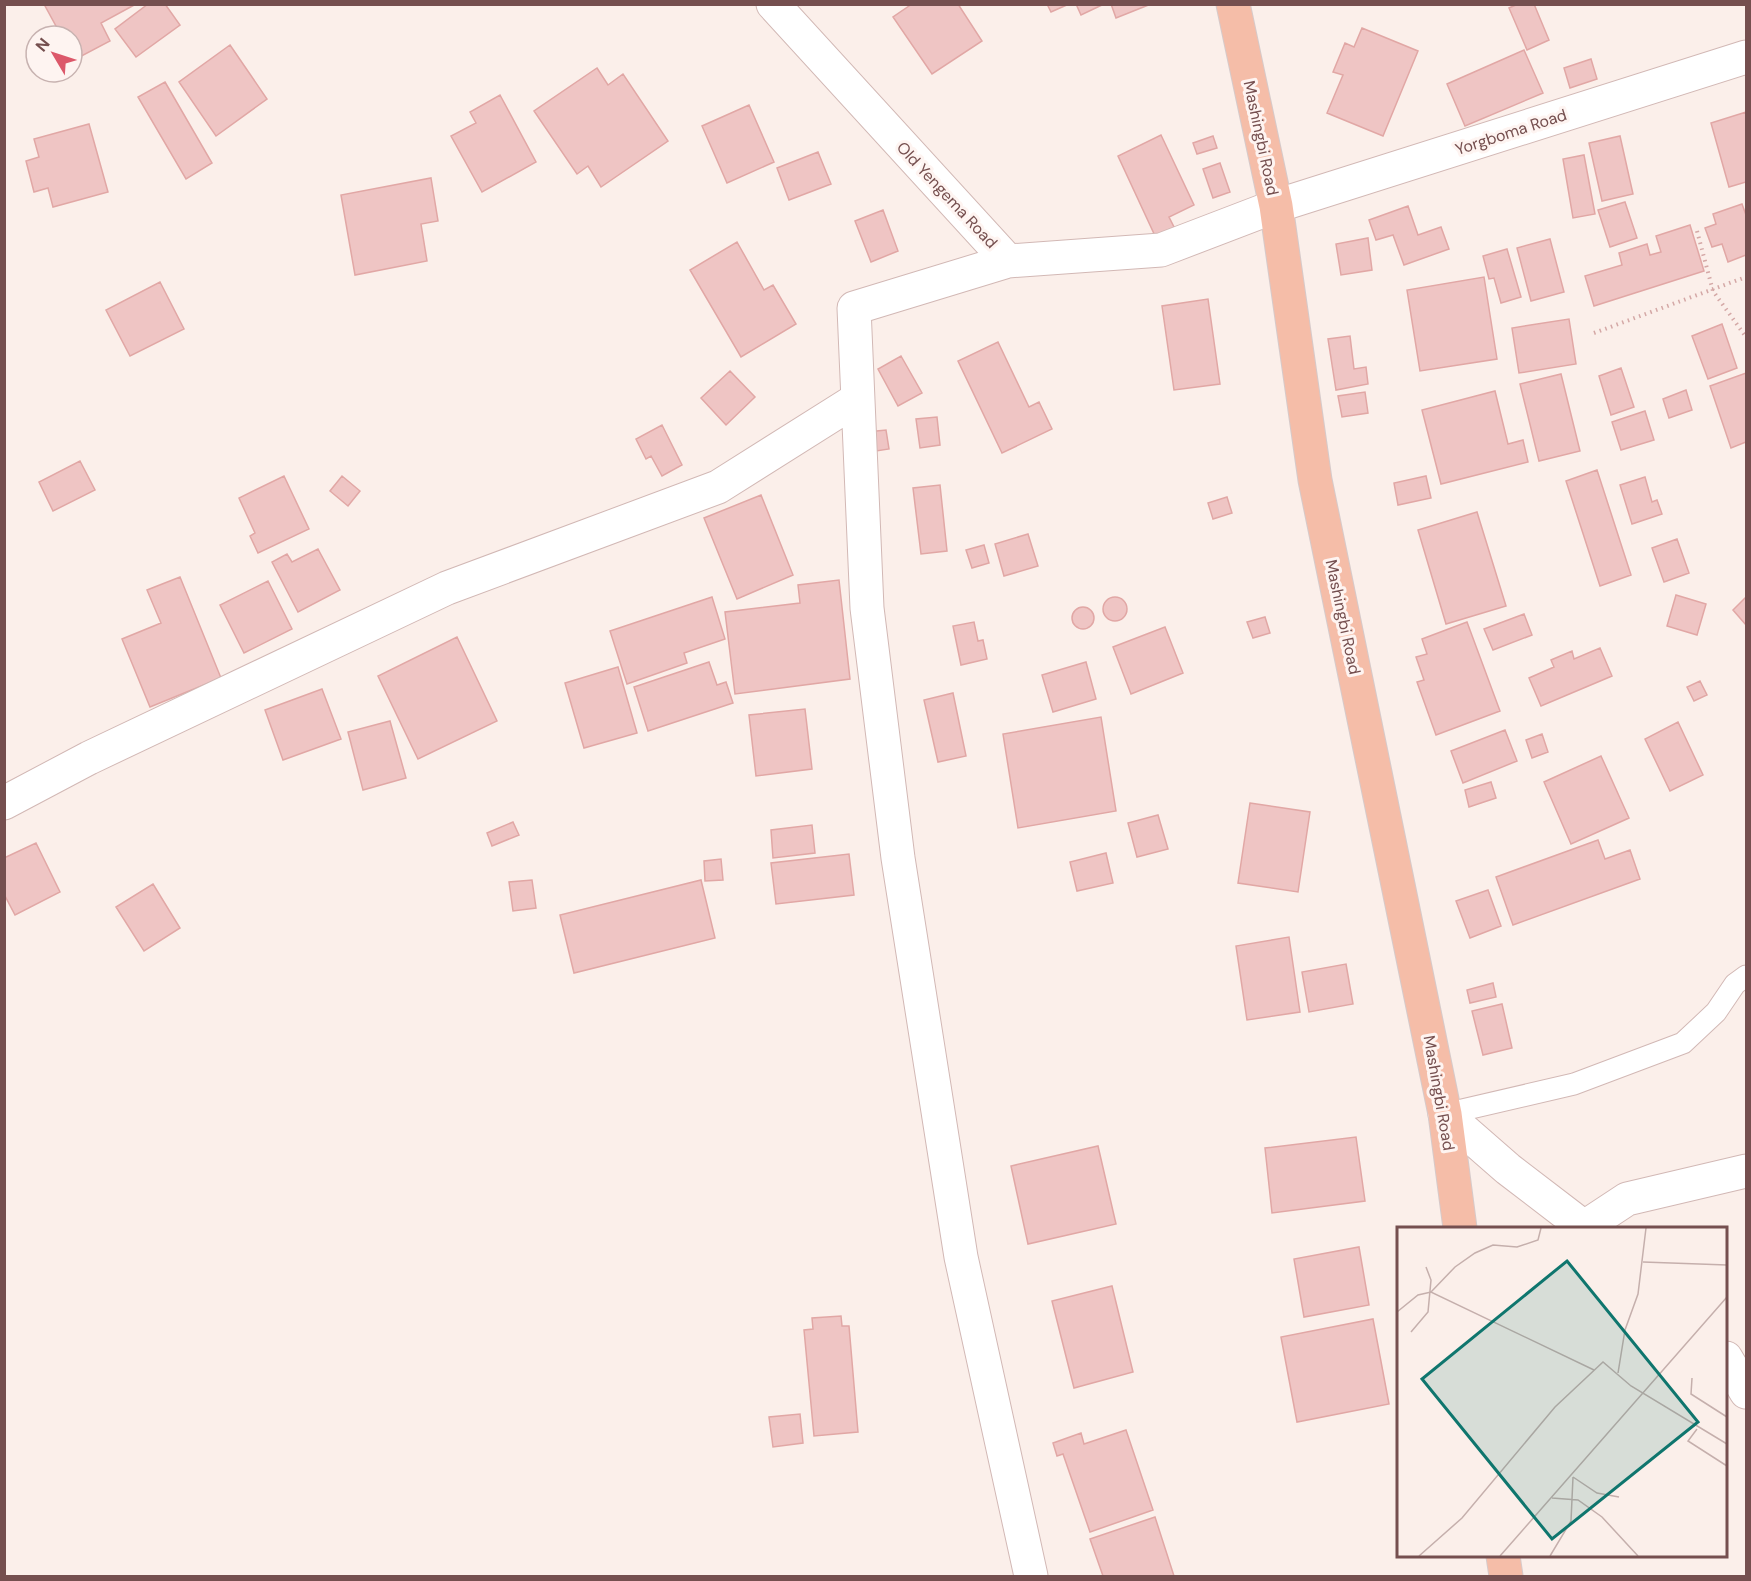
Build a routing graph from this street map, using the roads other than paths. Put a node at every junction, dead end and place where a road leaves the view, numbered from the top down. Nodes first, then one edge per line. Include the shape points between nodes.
1 (773, 4) edge
2 (1233, 4) edge
3 (1746, 57) edge
4 (1276, 206) junction
5 (1008, 261) junction
6 (856, 400) junction
7 (4, 803) edge
8 (1746, 976) edge
9 (1446, 1114) junction
10 (1746, 1171) edge
11 (1460, 1227) edge
12 (1583, 1227) edge
13 (1585, 1227) edge
14 (1727, 1361) edge
15 (1746, 1392) edge
16 (1503, 1557) edge
17 (1031, 1576) edge
18 (1506, 1576) edge

1 - 5 street, Old Yengema Road
2 - 4 main road, Mashingbi Road
3 - 4 street, Yorgboma Road
4 - 5 street, Old Yengema Road via 1161,250
4 - 9 main road, Mashingbi Road via 1315,480
5 - 6 street via 854,308
6 - 7 street via 718,487 447,588
6 - 17 street via 867,608 898,858 961,1257
8 - 9 lane via 1734,984 1716,1012 1683,1043 1574,1084
9 - 11 main road, Mashingbi Road
9 - 12 street
10 - 13 street via 1627,1199
14 - 15 street
16 - 18 main road

